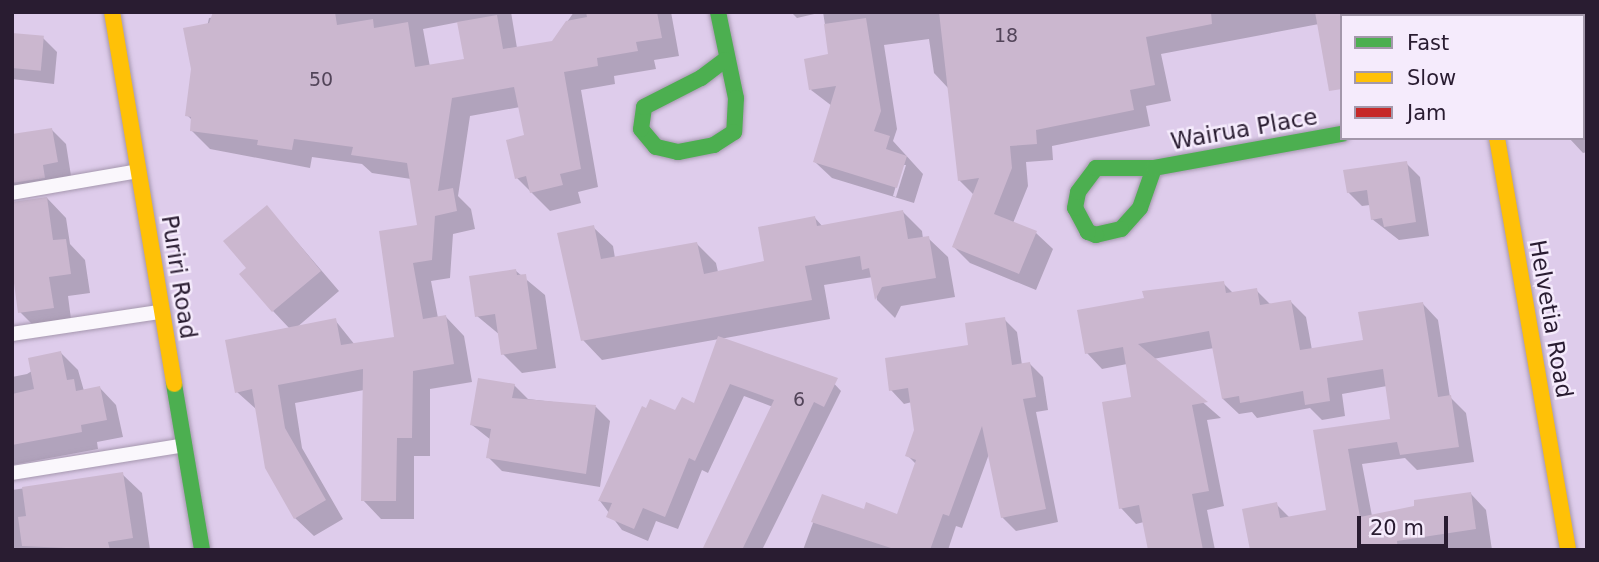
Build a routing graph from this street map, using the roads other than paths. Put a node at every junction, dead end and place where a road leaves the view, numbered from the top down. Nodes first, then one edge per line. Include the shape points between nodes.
1 (112, 12) edge
2 (718, 12) edge
3 (725, 60) junction
4 (1340, 134) edge
5 (1497, 140) edge
6 (1154, 168) junction
7 (138, 171) junction
8 (12, 192) edge
9 (162, 312) junction
10 (12, 334) edge
11 (184, 445) junction
12 (12, 473) edge
13 (201, 550) edge
14 (1568, 550) edge

1 - 7 street, Puriri Road
2 - 3 street
3 - 3 street via 736,99 734,132 714,145 678,152 656,147 641,129 644,107 701,78
4 - 6 street, Wairua Place
5 - 14 street, Helvetia Road
6 - 6 street, Wairua Place via 1096,168 1078,192 1075,208 1088,232 1096,235 1121,229 1140,208
7 - 8 lane
7 - 9 street, Puriri Road
9 - 10 lane
9 - 11 street, Puriri Road
11 - 12 lane
11 - 13 street, Puriri Road

